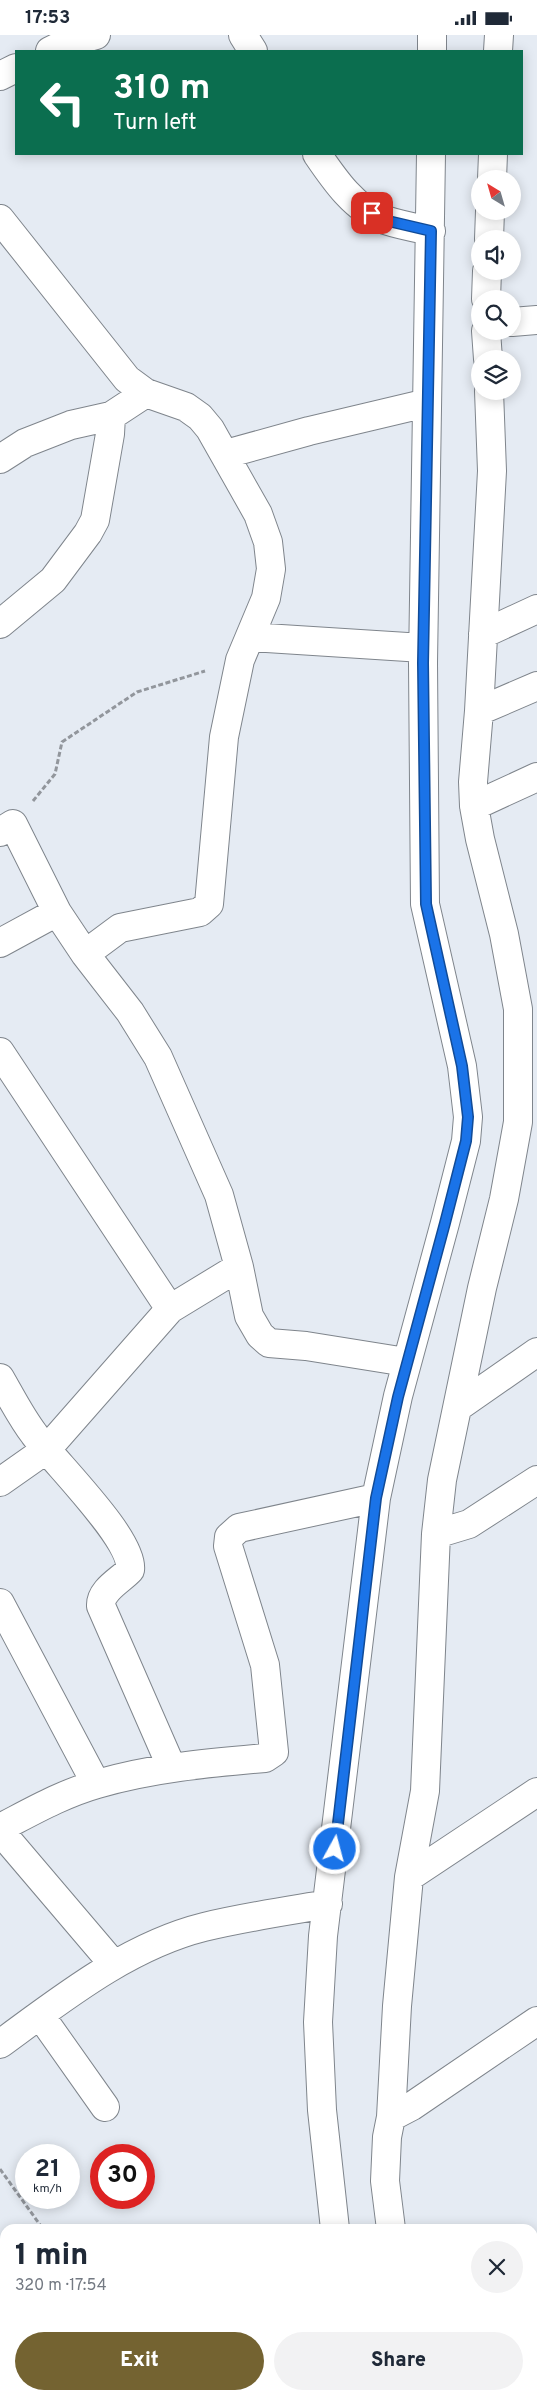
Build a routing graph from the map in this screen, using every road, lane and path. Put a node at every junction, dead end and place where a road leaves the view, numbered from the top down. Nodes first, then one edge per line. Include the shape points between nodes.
1 (96, 35) edge
2 (243, 35) edge
3 (432, 35) edge
4 (499, 35) edge
5 (52, 50) edge
6 (251, 50) edge
7 (432, 50) edge
8 (498, 50) edge
9 (15, 69) edge
10 (0, 77) edge
11 (318, 155) edge
12 (431, 155) edge
13 (493, 155) edge
14 (492, 170) edge
15 (0, 219) edge
16 (431, 231) junction
17 (537, 320) edge
18 (521, 321) edge
19 (146, 393) junction
20 (489, 400) edge
21 (427, 403) junction
22 (111, 416) junction
23 (226, 454) junction
24 (0, 459) edge
25 (537, 609) edge
26 (0, 624) edge
27 (483, 634) junction
28 (423, 648) junction
29 (246, 649) junction
30 (537, 686) edge
31 (480, 711) junction
32 (537, 777) edge
33 (474, 807) junction
34 (7, 828) edge
35 (57, 912) junction
36 (0, 943) edge
37 (85, 954) junction
38 (528, 1004) edge
39 (0, 1053) edge
40 (528, 1054) edge
41 (239, 1267) junction
42 (170, 1309) junction
43 (537, 1353) edge
44 (406, 1362) junction
45 (0, 1378) edge
46 (458, 1407) junction
47 (46, 1449) junction
48 (537, 1480) edge
49 (0, 1482) edge
50 (376, 1498) junction
51 (436, 1534) junction
52 (0, 1603) edge
53 (171, 1766) junction
54 (96, 1784) junction
55 (537, 1791) edge
56 (0, 1830) edge
57 (409, 1877) junction
58 (328, 1904) junction
59 (114, 1965) junction
60 (40, 2015) junction
61 (537, 2021) edge
62 (0, 2043) edge
63 (105, 2107) dead end
64 (391, 2117) junction
65 (0, 2169) edge
66 (39, 2224) edge
67 (334, 2224) edge
68 (390, 2224) edge

1 - 5 street
2 - 6 street
3 - 7 street
4 - 8 street
9 - 10 street
11 - 16 street via 338,185 360,205 384,220
12 - 16 street
13 - 14 street
15 - 19 street via 116,366
16 - 21 street
17 - 18 street
19 - 22 street
19 - 23 street via 186,407 200,417
20 - 27 street via 492,471
21 - 23 street
21 - 28 street
22 - 24 street via 71,425 25,443
22 - 26 street via 95,520 53,580
23 - 29 street via 258,514 268,542 271,569 266,598
25 - 27 street
27 - 31 street
28 - 29 street
28 - 44 street via 426,904 462,1066 468,1117 466,1141
29 - 34 path via 137,692 62,742 55,774
29 - 37 street via 224,737 210,904 200,912 120,928
30 - 31 street
31 - 33 street via 473,782
32 - 33 street
33 - 38 street via 504,934
34 - 35 street
35 - 36 street
35 - 37 street
37 - 41 street via 130,1012 158,1057 220,1195
38 - 40 street
39 - 42 street
40 - 46 street via 504,1199
41 - 42 street
41 - 44 street via 249,1316 269,1343
42 - 47 street
43 - 46 street
44 - 50 street
45 - 47 street
46 - 51 street via 442,1480
47 - 49 street
47 - 53 street via 111,1527 128,1553 130,1570 106,1591 101,1606
48 - 51 street via 469,1524
50 - 53 street via 239,1528 230,1537 228,1546 265,1665 274,1752 265,1758
50 - 58 street
51 - 57 street via 425,1791
52 - 54 street
53 - 54 street
54 - 56 street via 55,1799
55 - 57 street
56 - 59 street
57 - 64 street
58 - 59 street via 203,1927
58 - 67 street via 318,2021 322,2110
59 - 60 street
60 - 62 street
60 - 63 street
61 - 64 street
64 - 68 street via 385,2181
65 - 66 path

